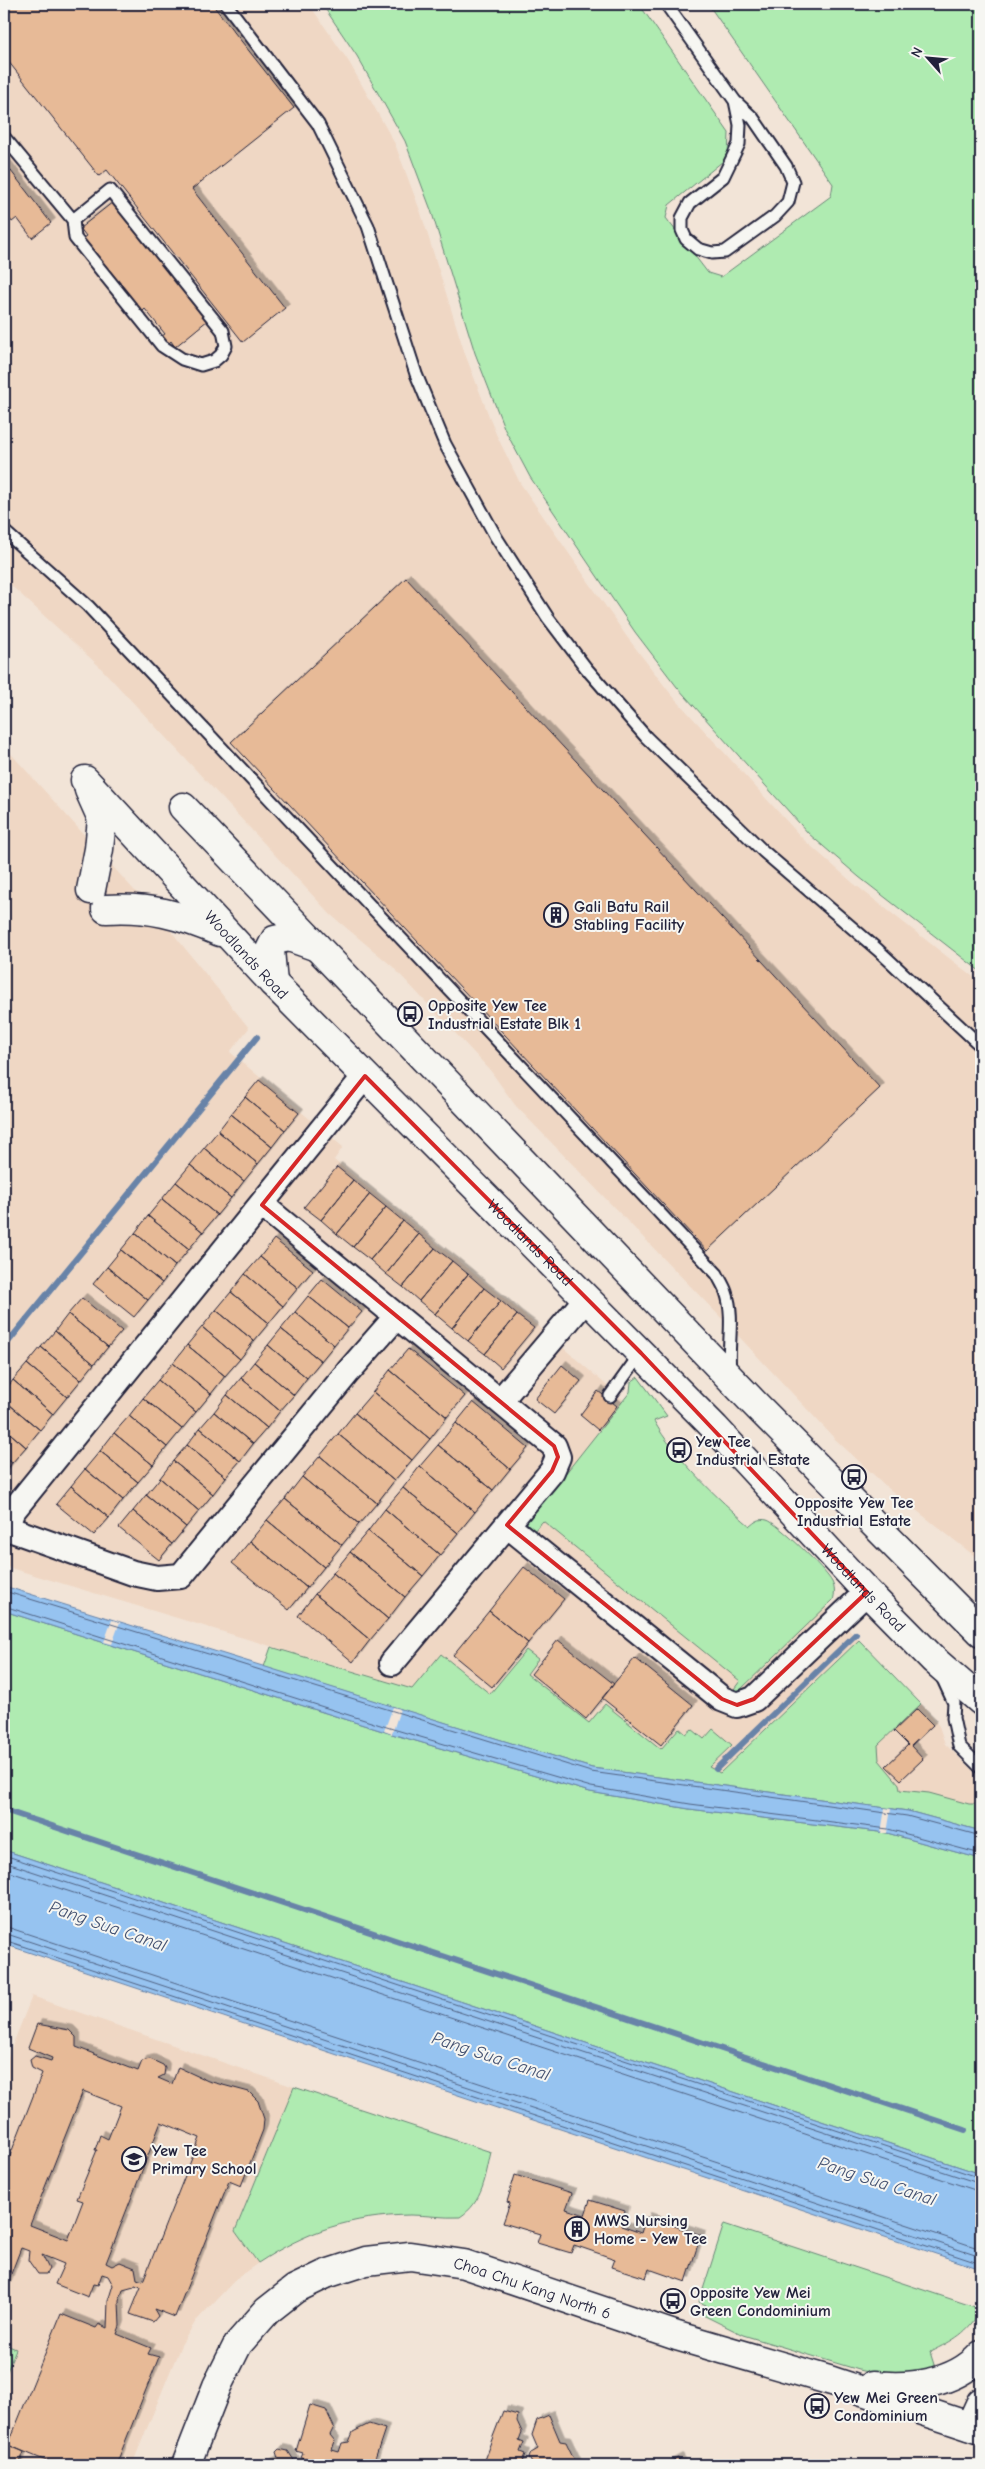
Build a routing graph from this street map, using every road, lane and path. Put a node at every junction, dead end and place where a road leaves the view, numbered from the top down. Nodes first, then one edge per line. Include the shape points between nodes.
1 (226, 4) edge
2 (666, 4) edge
3 (735, 101) junction
4 (4, 137) edge
5 (73, 220) junction
6 (4, 531) edge
7 (183, 806) dead end
8 (228, 936) junction
9 (317, 947) junction
10 (273, 983) junction
11 (981, 1046) edge
12 (365, 1076) junction
13 (262, 1205) junction
14 (586, 1299) junction
15 (397, 1316) junction
16 (642, 1354) junction
17 (731, 1379) junction
18 (610, 1396) dead end
19 (500, 1401) junction
20 (507, 1525) junction
21 (867, 1592) junction
22 (976, 1626) edge
23 (934, 1660) junction
24 (392, 1663) dead end
25 (981, 1701) edge
26 (981, 1768) edge
27 (981, 2356) edge
28 (832, 2381) junction
29 (978, 2419) edge
30 (186, 2465) edge

1 - 11 lane via 318,124 368,226 416,374 445,444 496,537 548,618 646,737 763,851 878,950
2 - 3 lane
3 - 3 lane via 753,118 786,166 793,182 788,202 775,216 725,252 712,253 698,249 686,239 682,218 690,203 723,177 739,144 740,125
4 - 5 lane
5 - 5 lane via 110,190 223,331 226,346 221,355 201,365 182,359 162,346 75,238
6 - 17 lane via 88,606 717,1274 729,1308
7 - 9 main road
8 - 8 main road, Woodlands Road via 187,918 99,900 102,819 85,780
8 - 10 main road, Woodlands Road
9 - 10 main road via 289,937 275,940 270,950
9 - 17 main road
10 - 12 main road, Woodlands Road
12 - 13 street
12 - 14 main road, Woodlands Road
13 - 15 street
13 - 15 street via 12,1512 8,1524 14,1531 133,1573 157,1578 181,1576
14 - 16 main road, Woodlands Road
14 - 19 street
15 - 19 street
16 - 18 lane
16 - 21 main road, Woodlands Road
17 - 22 main road
19 - 20 street via 554,1446 558,1457 552,1471
20 - 21 street via 722,1699 737,1705 754,1698
20 - 24 street
21 - 23 main road, Woodlands Road
23 - 25 main road, Woodlands Road
23 - 26 lane via 954,1703 952,1718 959,1746
27 - 28 main road via 963,2371 931,2383 907,2387
28 - 29 main road, Choa Chu Kang North 6
28 - 30 main road, Choa Chu Kang North 6 via 677,2336 464,2264 410,2256 366,2262 326,2274 295,2289 267,2311 238,2344 217,2386

